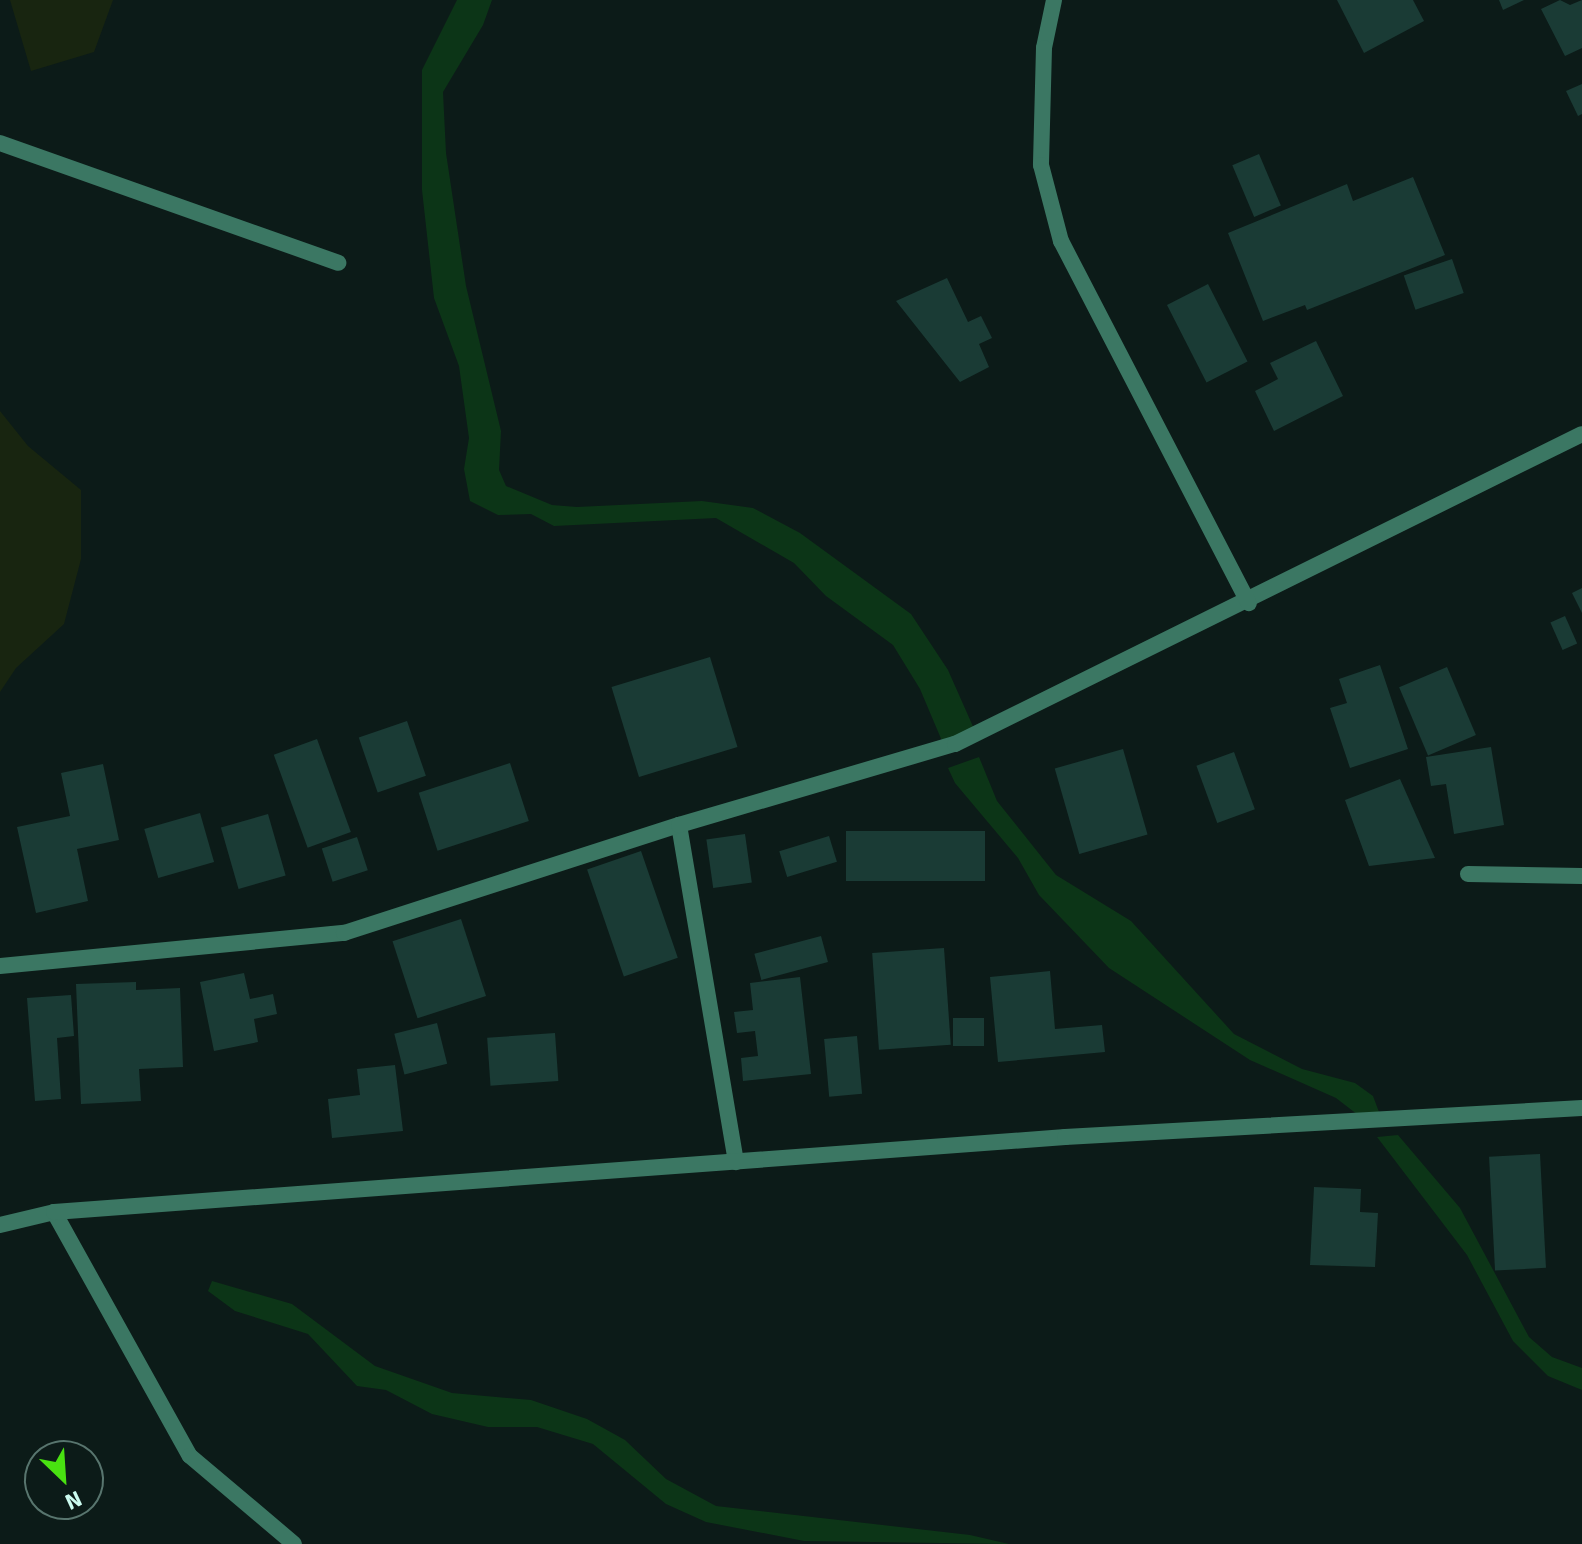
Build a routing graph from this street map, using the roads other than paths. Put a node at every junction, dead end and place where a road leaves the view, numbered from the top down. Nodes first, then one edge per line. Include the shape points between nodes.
1 (1058, 0) edge
2 (0, 143) edge
3 (338, 263) dead end
4 (1582, 434) edge
5 (1249, 603) junction
6 (679, 825) junction
7 (1468, 874) dead end
8 (1582, 876) edge
9 (0, 966) edge
10 (1582, 1108) edge
11 (736, 1162) junction
12 (54, 1212) junction
13 (0, 1225) edge
14 (294, 1544) edge

1 - 5 street via 1044,48 1041,165 1061,241
2 - 3 street
4 - 5 street
5 - 6 street via 955,744
6 - 9 street via 344,933
6 - 11 street
7 - 8 street
10 - 11 street
11 - 12 street
12 - 13 street
12 - 14 street via 190,1456

